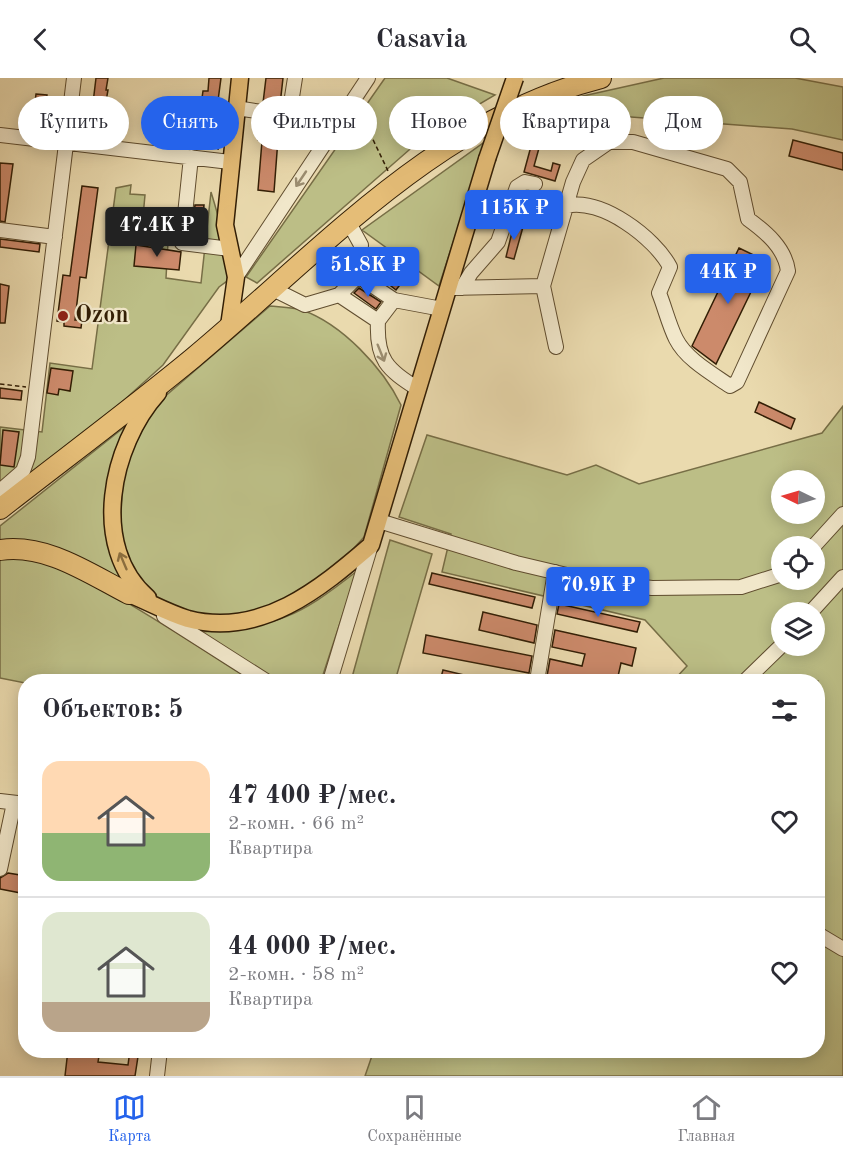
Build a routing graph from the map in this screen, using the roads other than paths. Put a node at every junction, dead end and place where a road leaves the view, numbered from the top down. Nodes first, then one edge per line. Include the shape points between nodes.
1 (74, 78) edge
2 (240, 78) edge
3 (295, 78) edge
4 (368, 78) edge
5 (515, 78) edge
6 (601, 78) edge
7 (72, 96) edge
8 (238, 96) edge
9 (239, 108) edge
10 (0, 135) edge
11 (18, 137) edge
12 (65, 150) edge
13 (128, 150) edge
14 (231, 150) edge
15 (191, 157) junction
16 (230, 162) junction
17 (535, 184) dead end
18 (566, 206) junction
19 (349, 223) junction
20 (0, 230) edge
21 (55, 237) junction
22 (230, 249) junction
23 (358, 276) junction
24 (236, 277) junction
25 (543, 286) junction
26 (271, 288) junction
27 (455, 288) junction
28 (339, 295) junction
29 (394, 300) junction
30 (442, 309) junction
31 (378, 321) junction
32 (229, 326) junction
33 (556, 347) dead end
34 (193, 358) junction
35 (418, 389) junction
36 (0, 491) edge
37 (0, 509) edge
38 (843, 514) edge
39 (379, 521) junction
40 (823, 536) edge
41 (371, 545) junction
42 (0, 550) edge
43 (555, 572) junction
44 (771, 577) edge
45 (843, 577) edge
46 (129, 594) junction
47 (821, 602) edge
48 (164, 609) junction
49 (196, 635) junction
50 (771, 656) edge
51 (255, 674) edge
52 (332, 674) edge
53 (538, 674) edge
54 (752, 674) edge
55 (13, 803) edge
56 (0, 869) edge
57 (825, 938) edge
58 (843, 949) edge
59 (159, 1058) edge
60 (157, 1076) edge

1 - 7 street
2 - 8 main road
3 - 9 street via 289,116
4 -> 24 street
5 - 27 main road, bridge via 487,159
6 - 19 highway via 532,101 477,127
10 - 11 street
12 - 21 street
13 - 15 street
14 - 16 main road
15 - 16 street
15 - 22 street via 182,243
16 - 22 main road via 225,225
17 - 27 street via 525,182 517,187 498,242
18 - 18 street via 583,160 609,142 633,142 727,169 740,182 748,219 768,233 787,262 788,271 737,382 730,386 696,362 676,340 659,293 670,267 663,253 621,219 591,205
18 - 25 street
19 - 23 street via 361,245
19 - 26 highway
20 - 21 street
21 - 36 street via 28,457 23,471
22 - 24 main road
23 - 28 street
23 - 29 street
24 - 32 main road
25 - 27 street
25 - 33 street
26 - 28 street via 305,305
26 - 32 highway
27 - 30 main road
28 - 31 street
29 - 30 street
29 - 31 street
30 - 35 main road
31 -> 35 street via 380,358
32 - 34 highway
34 - 37 highway
48 -> 34 main road via 129,576 118,549 112,503 120,464 136,422 148,404
35 - 39 main road
38 - 40 street
39 - 41 main road
39 - 43 street
41 - 48 main road via 327,584 269,615 244,621 207,622
41 - 52 street
42 - 46 highway via 40,552
43 - 44 street via 652,588 741,587
43 - 53 street
45 - 47 street
46 - 48 main road
46 - 49 street
48 - 49 street
49 - 51 street
50 - 54 street
55 - 56 street
57 - 58 street
59 - 60 street

